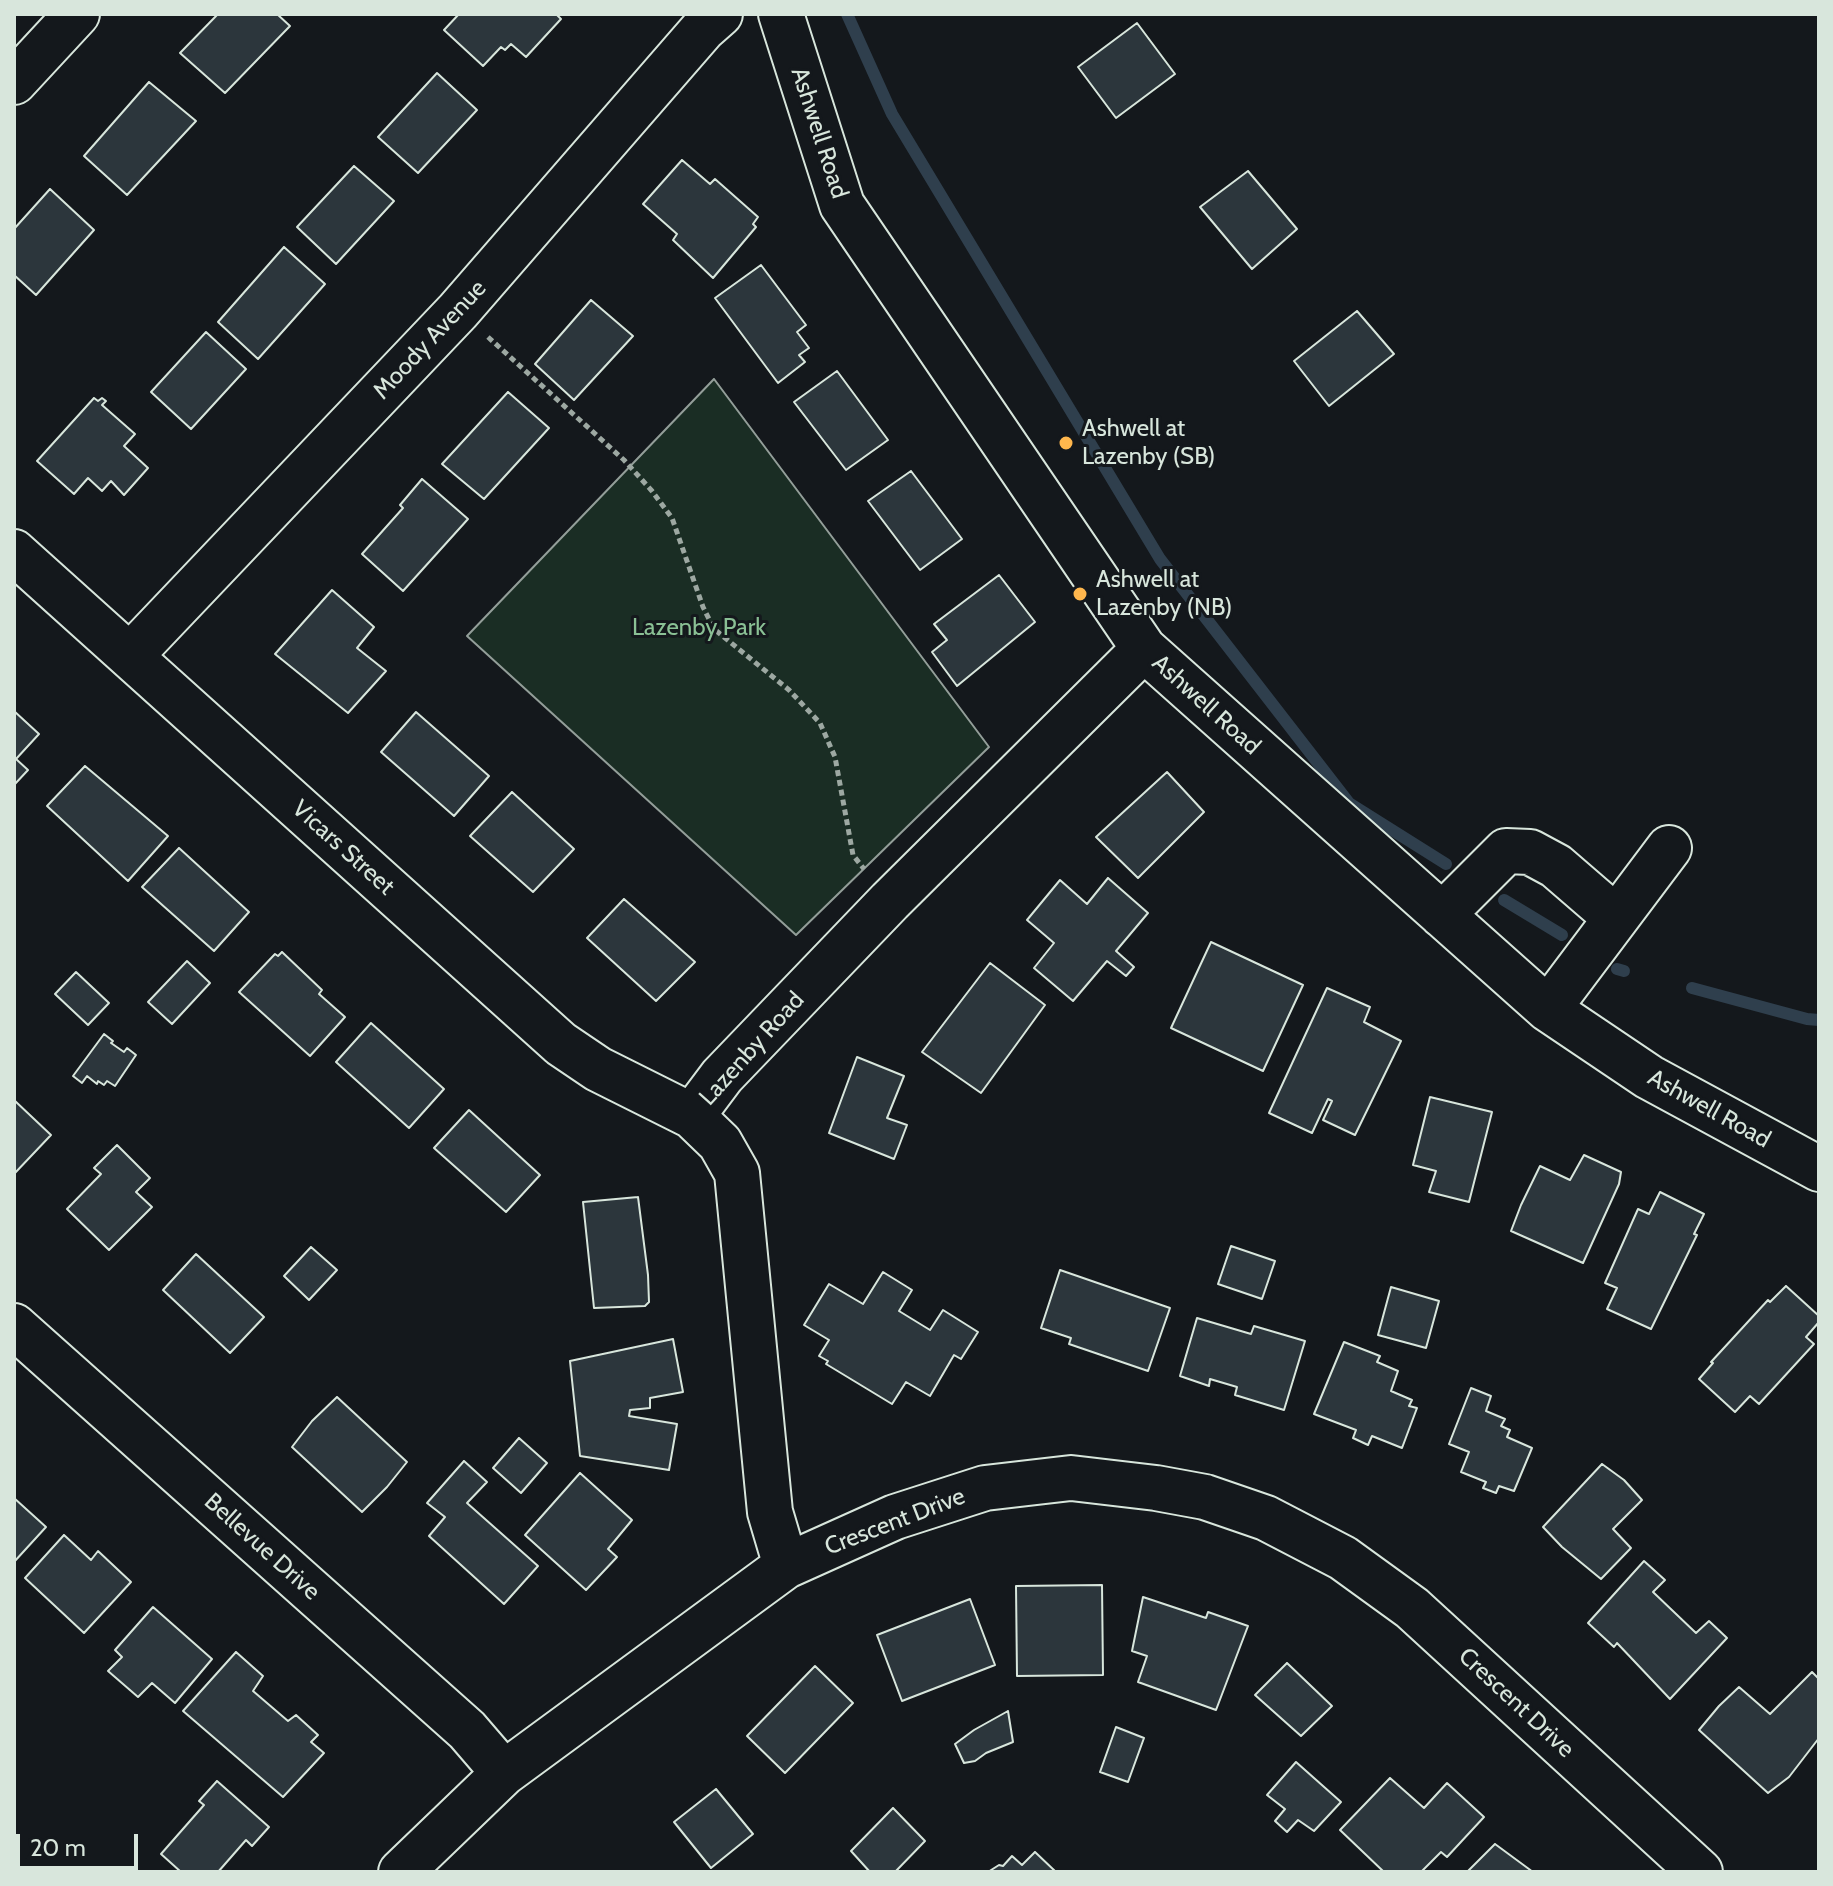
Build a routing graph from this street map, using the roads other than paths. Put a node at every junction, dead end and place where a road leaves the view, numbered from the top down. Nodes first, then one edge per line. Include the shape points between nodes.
1 (77, 14) edge
2 (720, 14) edge
3 (781, 14) edge
4 (14, 82) edge
5 (14, 552) edge
6 (1144, 649) junction
7 (130, 656) junction
8 (1669, 848) dead end
9 (1442, 915) junction
10 (1615, 917) junction
11 (1548, 1009) junction
12 (692, 1116) junction
13 (1819, 1169) edge
14 (14, 1326) edge
15 (786, 1566) junction
16 (504, 1773) junction
17 (401, 1872) edge
18 (1700, 1872) edge

1 - 4 street
2 - 7 street, Moody Avenue via 458,311
3 - 6 street, Ashwell Road via 842,205
5 - 7 street, Vicars Street
6 - 9 street, Ashwell Road
6 - 12 street, Lazenby Road via 890,901 722,1076
7 - 12 street, Vicars Street via 561,1044 598,1069
8 - 10 street
9 - 10 street via 1506,851 1530,852 1556,866
9 - 11 street, Ashwell Road
10 - 11 street
11 - 13 street, Ashwell Road via 1649,1077
12 - 15 street, Lazenby Road via 720,1143 737,1173 770,1512
14 - 16 street, Bellevue Drive via 467,1730
15 - 16 street, Crescent Drive
15 - 18 street, Crescent Drive via 895,1517 985,1488 1071,1478 1205,1497 1266,1518 1343,1558 1412,1608
16 - 17 street, Crescent Drive

